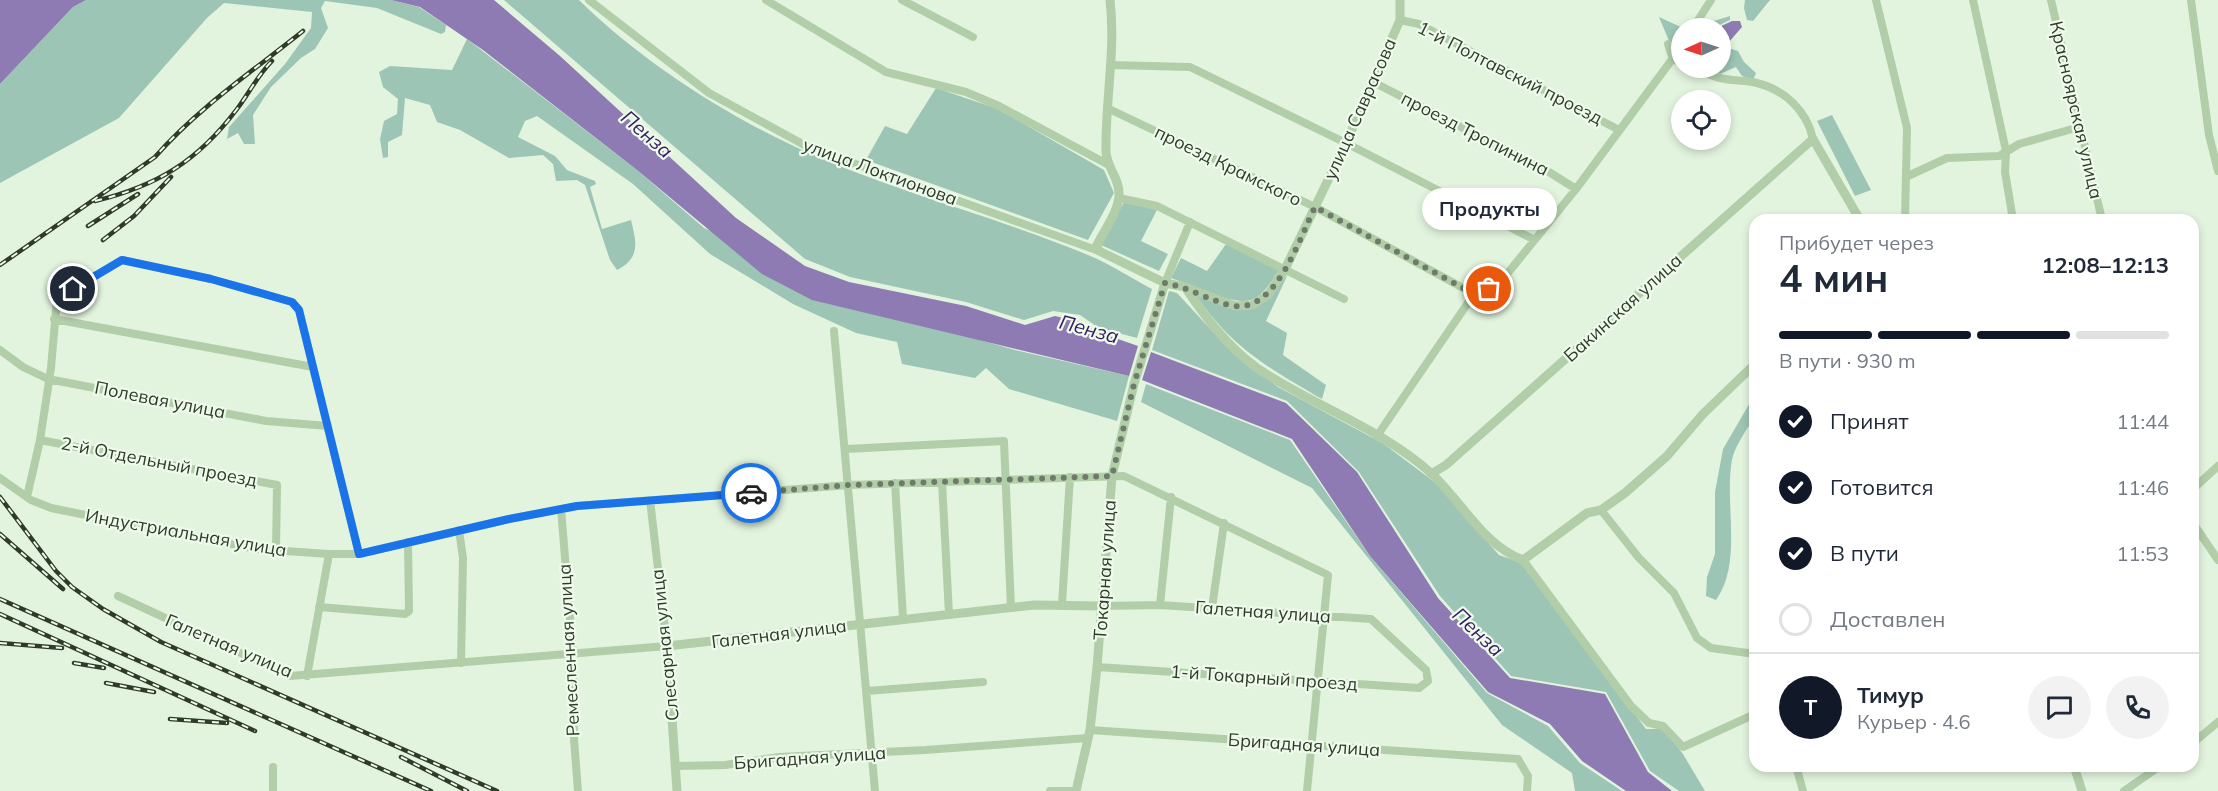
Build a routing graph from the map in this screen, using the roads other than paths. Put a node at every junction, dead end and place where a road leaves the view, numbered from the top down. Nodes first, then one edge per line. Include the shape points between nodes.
1 (766, 0) edge
2 (902, 0) edge
3 (1110, 0) edge
4 (1400, 0) edge
5 (1711, 0) edge
6 (1876, 0) edge
7 (1973, 0) edge
8 (2051, 0) edge
9 (2191, 0) edge
10 (592, 1) edge
11 (1699, 18) edge
12 (1400, 20) junction
13 (973, 37) dead end
14 (1668, 44) dead end
15 (1671, 55) edge
16 (1671, 60) edge
17 (1110, 65) junction
18 (1719, 78) edge
19 (1373, 82) junction
20 (1107, 108) junction
21 (2079, 127) junction
22 (1619, 130) junction
23 (1813, 139) junction
24 (1346, 143) junction
25 (2006, 151) junction
26 (1107, 164) junction
27 (2218, 171) edge
28 (1908, 176) junction
29 (1576, 189) junction
30 (1119, 198) junction
31 (1315, 207) junction
32 (1857, 214) edge
33 (1905, 214) edge
34 (2012, 214) edge
35 (2101, 214) edge
36 (1190, 222) junction
37 (1533, 239) junction
38 (1099, 251) junction
39 (1285, 269) junction
40 (1165, 283) junction
41 (1185, 287) junction
42 (1474, 294) junction
43 (1344, 299) dead end
44 (54, 319) junction
45 (834, 331) dead end
46 (0, 350) edge
47 (313, 367) junction
48 (1749, 370) edge
49 (48, 379) junction
50 (328, 426) junction
51 (1377, 436) junction
52 (40, 440) junction
53 (846, 449) junction
54 (2218, 466) edge
55 (1431, 474) junction
56 (1112, 476) junction
57 (1070, 477) junction
58 (0, 478) edge
59 (1006, 479) junction
60 (942, 482) junction
61 (895, 483) junction
62 (2199, 483) edge
63 (849, 485) junction
64 (27, 497) junction
65 (1171, 497) junction
66 (650, 500) junction
67 (561, 509) junction
68 (1601, 510) junction
69 (1224, 523) junction
70 (459, 530) junction
71 (2199, 532) edge
72 (408, 542) junction
73 (276, 550) junction
74 (329, 554) junction
75 (359, 554) junction
76 (1523, 560) junction
77 (2218, 560) edge
78 (118, 596) dead end
79 (1062, 604) junction
80 (1161, 605) junction
81 (1102, 606) junction
82 (319, 607) junction
83 (1011, 608) junction
84 (1212, 608) junction
85 (949, 614) junction
86 (1324, 616) junction
87 (903, 618) junction
88 (861, 624) junction
89 (667, 646) junction
90 (1749, 653) edge
91 (573, 655) junction
92 (461, 663) junction
93 (1097, 667) junction
94 (307, 676) junction
95 (1428, 681) joint
96 (983, 682) dead end
97 (1318, 682) junction
98 (867, 691) junction
99 (1749, 717) edge
100 (2218, 722) edge
101 (1089, 734) junction
102 (2199, 738) edge
103 (1311, 746) junction
104 (872, 752) junction
105 (676, 766) junction
106 (273, 767) dead end
107 (1798, 772) edge
108 (2076, 772) edge
109 (2151, 772) edge
110 (273, 791) edge
111 (578, 791) edge
112 (677, 791) edge
113 (875, 791) edge
114 (1050, 791) edge
115 (1076, 791) edge
116 (1306, 791) edge
117 (1527, 791) edge
118 (1803, 791) edge
119 (2082, 791) edge
120 (2124, 791) edge

1 - 26 street via 886,72 950,88 999,106
2 - 13 street
3 - 17 street
4 - 12 street, улица Саврасова
5 - 11 street
6 - 28 street via 1907,128
7 - 25 street
8 - 21 street, Красноярская улица
9 - 27 street via 2209,135
10 - 38 street, улица Локтионова via 709,93 808,147
12 - 19 street, улица Саврасова
12 - 22 street, 1-й Полтавский проезд via 1419,24
14 - 15 street
16 - 22 street
17 - 20 street
17 - 24 street via 1190,67
18 - 23 street via 1777,90 1792,100 1810,125
19 - 24 street, улица Саврасова
19 - 29 street, проезд Тропинина
20 - 26 street
20 - 31 street, проезд Крамского
21 - 25 street
21 - 35 street, Красноярская улица
22 - 29 street
23 - 32 street
23 - 55 street, Бакинская улица via 1446,465
24 - 31 street, улица Саврасова
24 - 37 street
25 - 28 street via 1999,156 1947,158
25 - 34 street
26 - 30 street via 1119,184
28 - 33 street
29 - 37 street
30 - 36 street via 1157,206
30 - 38 street via 1097,245
31 - 39 street, улица Саврасова
31 - 42 street, проезд Крамского
36 - 39 street
36 - 40 street
37 - 42 street via 1507,274 1489,289
38 - 40 street, улица Саврасова
39 - 41 street, улица Саврасова via 1268,295 1252,305 1235,306
39 - 43 street
40 - 41 street, улица Саврасова
40 - 56 street, Токарная улица via 1134,384
41 - 51 street via 1207,320 1256,367
42 - 51 street
44 - 47 street
44 - 47 street via 57,299 122,260 292,302 299,310
44 - 49 street
45 - 53 street
46 - 49 street, Полевая улица
47 - 50 street
48 - 68 street via 1667,456
49 - 50 street, Полевая улица via 266,421
49 - 52 street
50 - 75 street
51 - 55 street
52 - 64 street
52 - 73 street, 2-й Отдельный проезд via 277,485
53 - 59 street via 1004,441
53 - 63 street
54 - 62 street
55 - 76 street via 1504,553
56 - 57 street, Индустриальная улица
56 - 65 street, Индустриальная улица via 1124,476
56 - 81 street, Токарная улица
57 - 59 street, Индустриальная улица
57 - 79 street
58 - 64 street, Индустриальная улица
59 - 60 street, Индустриальная улица
59 - 83 street
60 - 61 street, Индустриальная улица
60 - 85 street
61 - 63 street, Индустриальная улица
61 - 87 street
63 - 66 street, Индустриальная улица
63 - 88 street
64 - 73 street, Индустриальная улица via 78,515
65 - 69 street, Индустриальная улица
65 - 80 street
66 - 67 street, Индустриальная улица
66 - 89 street, Слесарная улица
67 - 70 street, Индустриальная улица
67 - 91 street, Ремесленная улица
68 - 76 street via 1587,513
68 - 90 street via 1639,558 1674,593 1697,638 1711,648
69 - 84 street
69 - 86 street, Индустриальная улица via 1328,574
70 - 72 street, Индустриальная улица
70 - 92 street via 463,558
71 - 77 street
72 - 75 street, Индустриальная улица
72 - 82 street via 409,611 405,614
73 - 74 street, Индустриальная улица
74 - 75 street, Индустриальная улица
74 - 82 street
76 - 99 street via 1631,706 1649,723 1663,726 1683,747
78 - 94 street, Галетная улица via 290,676
79 - 81 street, Галетная улица
79 - 83 street, Галетная улица
80 - 81 street, Галетная улица
80 - 84 street, Галетная улица
81 - 93 street, Токарная улица
82 - 94 street
83 - 85 street, Галетная улица
84 - 86 street, Галетная улица
85 - 87 street, Галетная улица
86 - 95 street, Галетная улица via 1371,619 1426,670
86 - 97 street
87 - 88 street, Галетная улица
88 - 89 street, Галетная улица
88 - 98 street
89 - 91 street, Галетная улица
89 - 105 street, Слесарная улица
91 - 92 street, Галетная улица
91 - 111 street, Ремесленная улица
92 - 94 street, Галетная улица
93 - 97 street, 1-й Токарный проезд
93 - 101 street, Токарная улица
95 - 97 street, 1-й Токарный проезд via 1419,688
96 - 98 street
97 - 103 street
98 - 104 street
100 - 102 street
101 - 103 street, Бригадная улица
101 - 104 street, Бригадная улица
101 - 115 street, Токарная улица
103 - 116 street
103 - 117 street, Бригадная улица via 1518,759 1528,776
104 - 105 street, Бригадная улица
104 - 113 street
105 - 112 street, Слесарная улица
106 - 110 street
107 - 118 street
108 - 119 street
109 - 120 street
114 - 115 street

